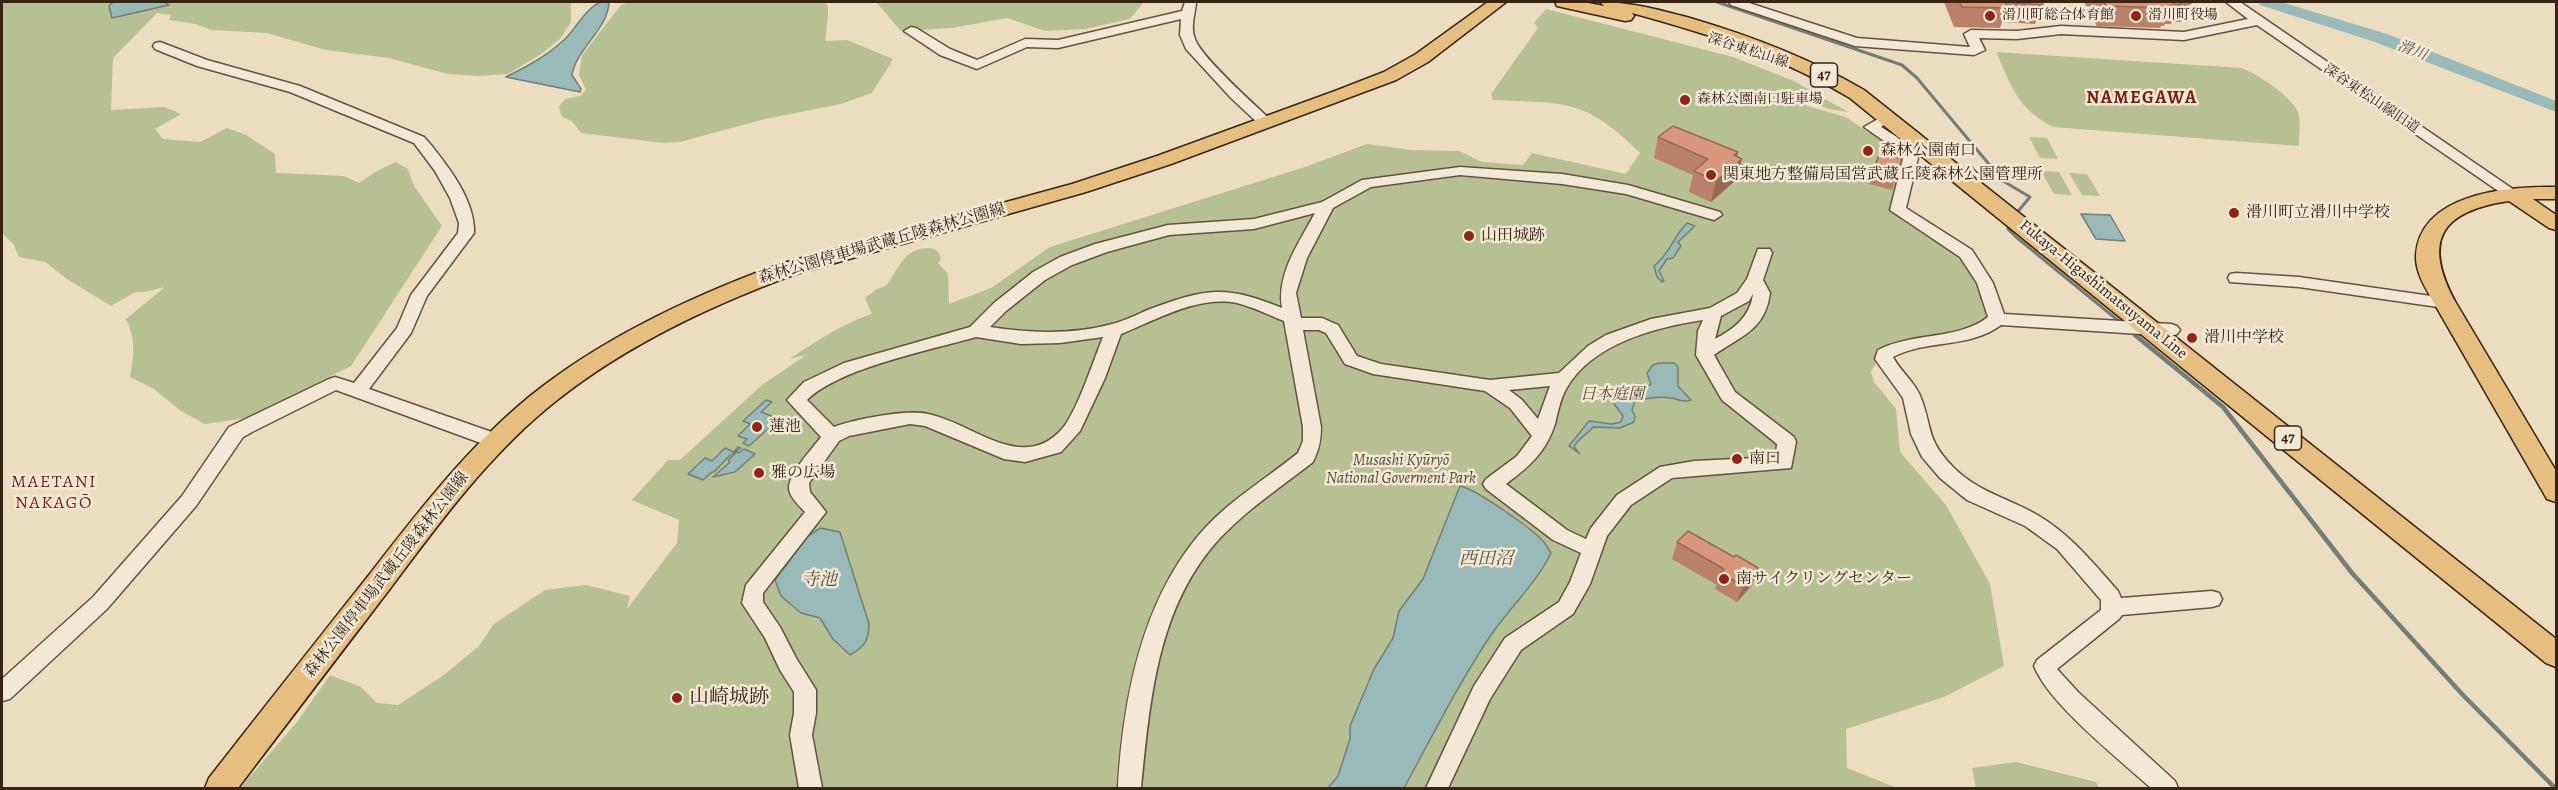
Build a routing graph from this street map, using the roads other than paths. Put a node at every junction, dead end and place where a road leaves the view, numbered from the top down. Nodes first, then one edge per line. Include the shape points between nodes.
1 (1498, 2) edge
2 (1563, 2) edge
3 (1608, 2) edge
4 (1627, 2) edge
5 (1662, 2) edge
6 (1734, 2) edge
7 (2232, 2) edge
8 (1189, 7) edge
9 (2259, 21) junction
10 (911, 31) dead end
11 (160, 46) dead end
12 (1885, 118) junction
13 (1266, 123) junction
14 (1921, 138) junction
15 (2556, 193) edge
16 (2512, 194) junction
17 (1327, 205) junction
18 (1714, 214) dead end
19 (2556, 224) edge
20 (1764, 253) dead end
21 (2236, 278) dead end
22 (1755, 280) junction
23 (2445, 303) junction
24 (1714, 313) junction
25 (1997, 319) junction
26 (1292, 320) junction
27 (2144, 329) junction
28 (1114, 330) junction
29 (976, 331) junction
30 (1705, 351) junction
31 (1563, 379) junction
32 (1490, 386) junction
33 (357, 390) junction
34 (1540, 435) junction
35 (832, 436) junction
36 (496, 441) junction
37 (2556, 492) edge
38 (1593, 549) junction
39 (2212, 599) dead end
40 (2112, 608) junction
41 (2556, 637) edge
42 (2556, 655) edge
43 (2, 692) edge
44 (220, 789) edge
45 (810, 789) edge
46 (1129, 789) edge
47 (1437, 789) edge
48 (2167, 789) edge

1 - 13 main road, 森林公園停車場武蔵丘陵森林公園線 via 1422,58 1390,76
2 - 12 main road, 深谷東松山線 / 47 via 1760,52 1823,80
3 - 14 main road, Fukaya-Higashimatsuyama Line / 47 via 1762,46 1855,93
4 - 14 main road, Fukaya-Higashimatsuyama Line / 47 via 1735,31 1809,59 1874,96
5 - 14 main road, 深谷東松山線 / 47 via 1760,33 1825,62 1891,101
6 - 9 street via 1855,42 1974,51 1977,50 1971,34 2017,35 2061,30 2184,36
7 - 9 street, 深谷東松山線旧道
8 - 10 street via 1058,44 1025,43 977,65 945,52
8 - 13 street via 1185,29 1191,46
9 - 16 street, 深谷東松山線旧道
11 - 33 street via 202,63 295,89 419,140 462,207 468,225 466,233 419,295 400,336
12 - 14 main road, 深谷東松山線 / 47
12 - 25 street via 1871,127 1911,158 1898,210 1966,254 1985,283
13 - 36 main road, 森林公園停車場武蔵丘陵森林公園線 via 1079,188 788,268 741,286 642,334 575,376
14 - 27 main road, Fukaya-Higashimatsuyama Line / 47 via 2016,213
15 - 16 main road
16 - 19 main road
16 - 23 main road via 2454,211 2435,230 2427,254 2428,266
17 - 18 street via 1367,183 1460,171 1599,184
17 - 26 street via 1299,258 1288,293
17 - 29 street via 1254,224 1168,230 1101,248 1039,276
20 - 22 street
21 - 23 street via 2299,282
22 - 24 street via 1743,297
22 - 30 street via 1762,293 1758,311 1725,342
23 - 37 main road
24 - 30 street
24 - 31 street via 1623,333 1588,355
25 - 27 street
25 - 40 street via 1989,327 1891,350 1884,354 1884,359 1912,397 1920,434 1941,466 1974,495 2032,521 2064,544 2110,597
26 - 28 street via 1241,299 1220,296 1188,303
26 - 32 street via 1332,328 1352,360 1379,370
26 - 46 street via 1312,441 1306,457 1224,523 1202,546 1168,601 1149,647 1142,677
27 - 41 main road, Fukaya-Higashimatsuyama Line / 47
27 - 42 main road, Fukaya-Higashimatsuyama Line / 47
28 - 29 street via 1021,338
28 - 35 street via 1071,431 1054,447 1025,455 1004,452 927,420 910,418
29 - 35 street via 850,367 810,386 796,400
30 - 38 street via 1728,396 1787,442 1784,464 1667,472 1623,500 1598,533
31 - 32 street
31 - 34 street
32 - 34 street via 1516,404
33 - 36 street
33 - 43 street via 335,383 236,432 189,501 100,603
34 - 38 street via 1533,451 1493,484 1560,535
35 - 45 street via 799,487 816,512 753,591 752,603 805,690 801,735
36 - 44 main road, 森林公園停車場武蔵丘陵森林公園線 via 447,494
38 - 47 street via 1566,608 1512,644 1482,693
39 - 40 street
40 - 48 street via 2112,613 2045,666 2070,699

